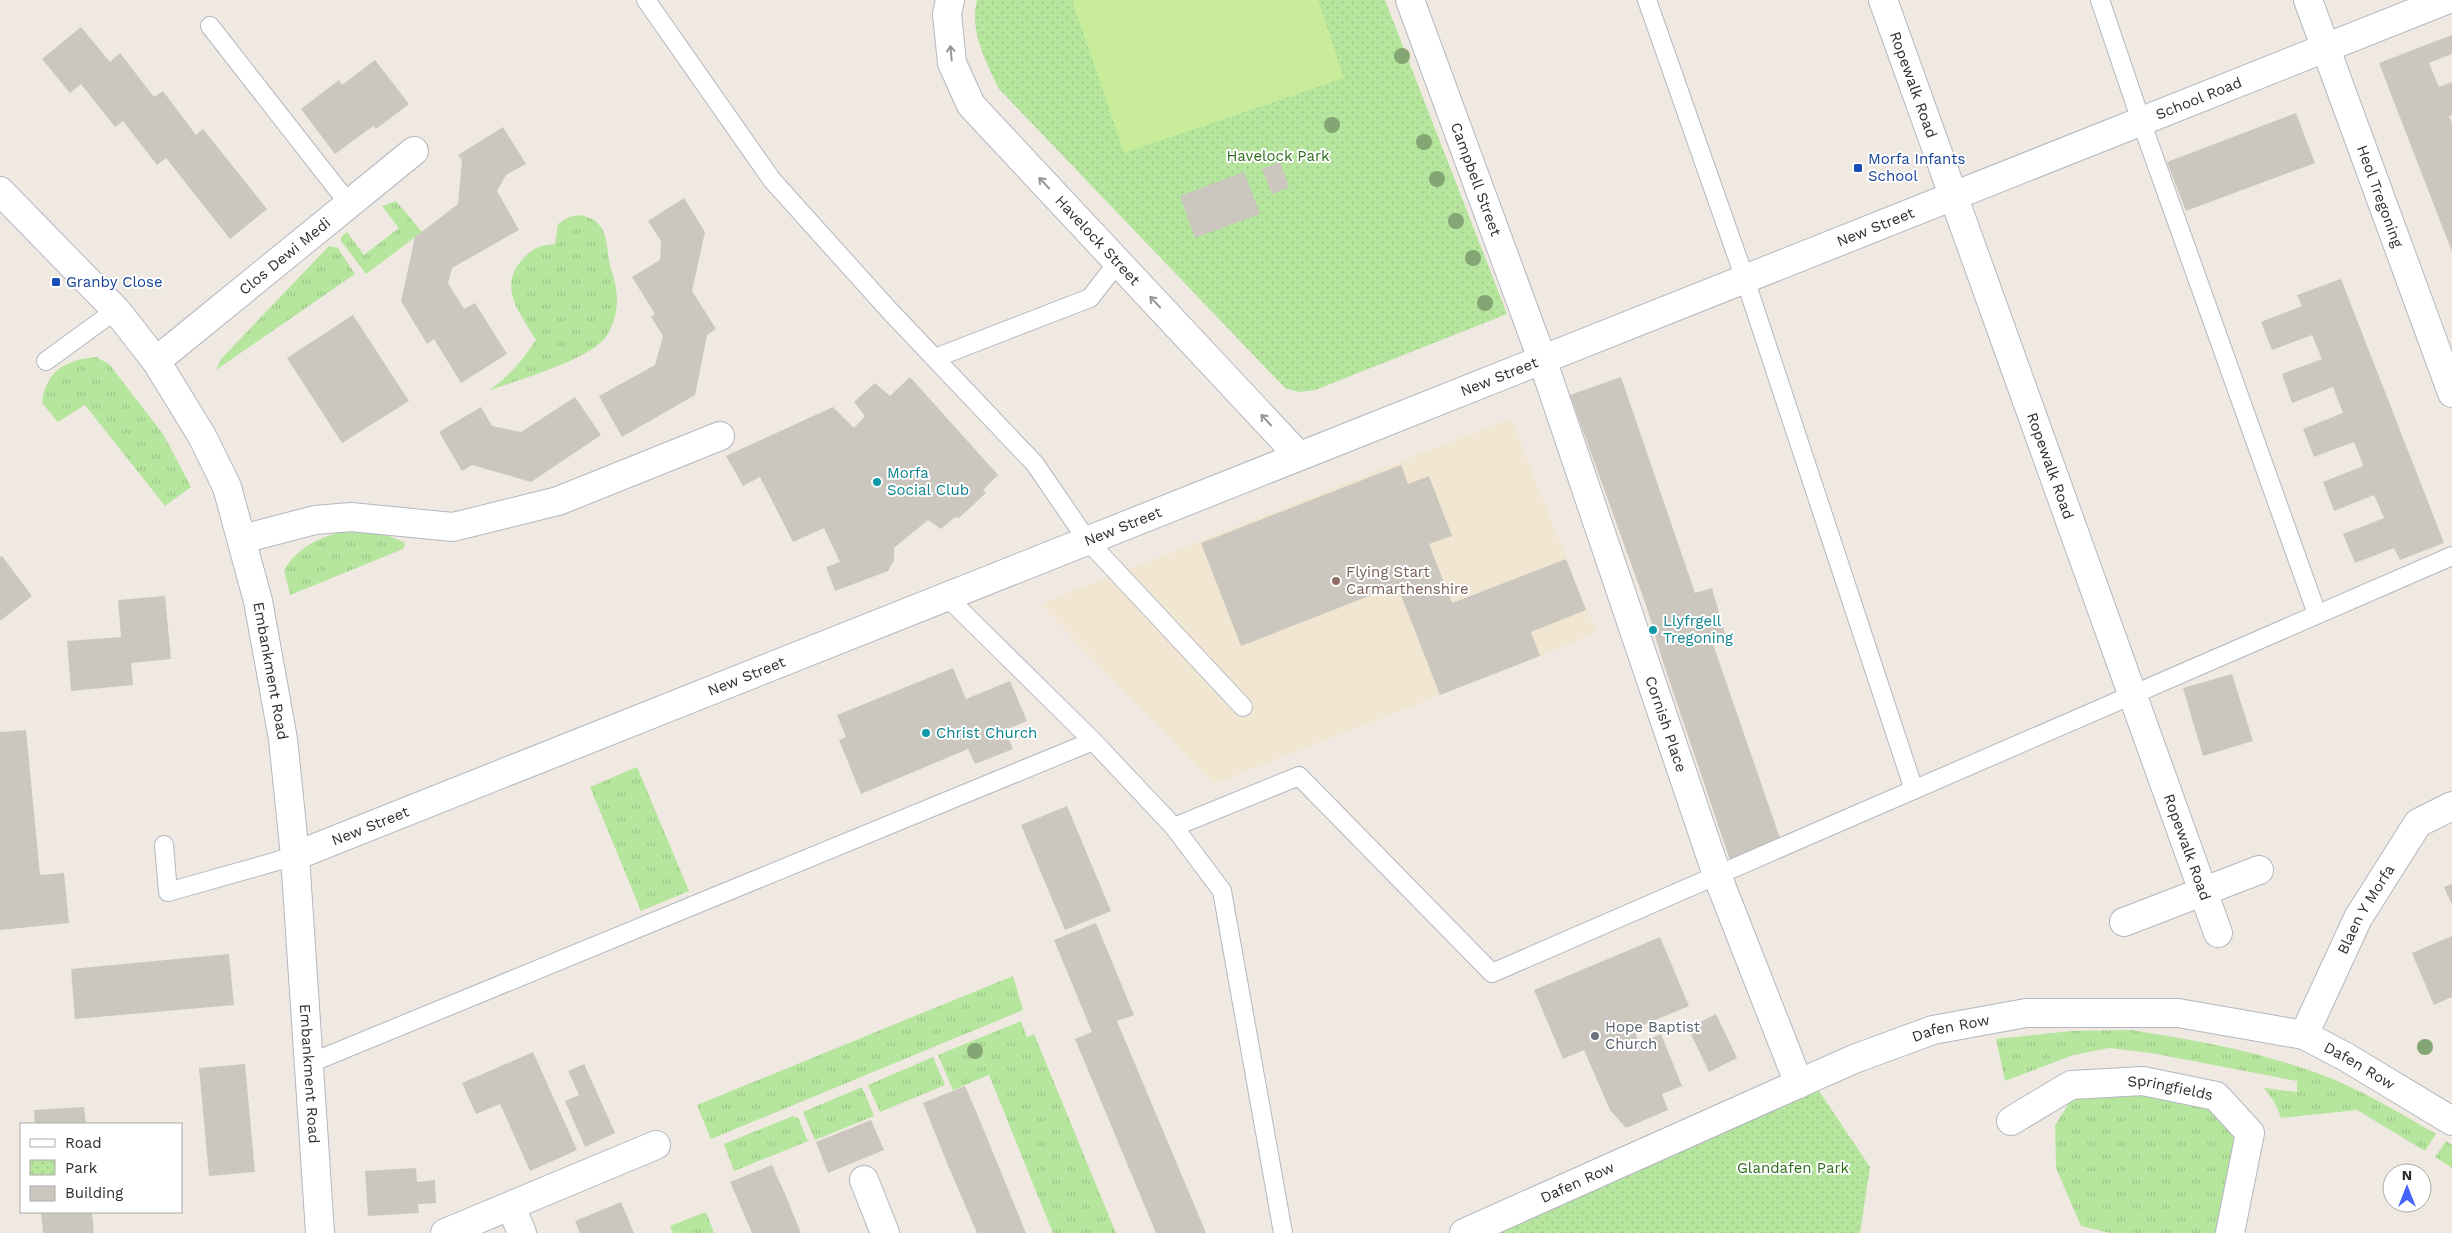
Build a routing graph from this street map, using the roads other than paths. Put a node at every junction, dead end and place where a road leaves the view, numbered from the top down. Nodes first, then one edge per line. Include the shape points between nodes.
1 (646, 0) edge
2 (950, 0) edge
3 (1410, 0) edge
4 (1647, 0) edge
5 (1883, 0) edge
6 (2100, 0) edge
7 (2308, 0) edge
8 (2446, 0) edge
9 (210, 26) dead end
10 (2325, 48) junction
11 (2140, 121) junction
12 (414, 151) dead end
13 (0, 191) edge
14 (1952, 197) junction
15 (349, 204) junction
16 (1118, 262) junction
17 (1746, 279) junction
18 (116, 310) junction
19 (935, 358) junction
20 (1542, 360) junction
21 (46, 361) dead end
22 (156, 361) junction
23 (2452, 393) edge
24 (720, 436) dead end
25 (1300, 456) junction
26 (243, 539) junction
27 (1087, 540) junction
28 (2452, 556) edge
29 (947, 597) junction
30 (2317, 614) junction
31 (2132, 696) junction
32 (1243, 706) dead end
33 (1093, 741) junction
34 (1914, 790) junction
35 (2452, 806) edge
36 (1174, 827) junction
37 (164, 846) dead end
38 (295, 856) junction
39 (2259, 870) dead end
40 (1717, 875) junction
41 (2203, 891) junction
42 (2124, 922) dead end
43 (2218, 933) dead end
44 (2304, 1035) junction
45 (308, 1064) junction
46 (1798, 1084) junction
47 (2011, 1121) dead end
48 (2452, 1121) edge
49 (656, 1145) dead end
50 (864, 1180) dead end
51 (511, 1207) junction
52 (320, 1233) edge
53 (445, 1233) edge
54 (522, 1233) edge
55 (885, 1233) edge
56 (1283, 1233) edge
57 (1464, 1233) edge
58 (2230, 1233) edge

1 - 19 lane via 772,180
16 -> 2 street, Havelock Street via 971,105 952,64 947,14
3 - 20 street, Campbell Street
4 - 17 lane
5 - 14 street, Ropewalk Road
6 - 11 lane
7 - 10 street, Heol Tregoning
8 - 10 street, School Road
9 - 15 lane
10 - 11 street, School Road
10 - 23 street, Heol Tregoning
11 - 14 street, School Road
11 - 30 lane
12 - 15 street, Clos Dewi Medi
13 - 18 street, Embankment Road
14 - 17 street, New Street
14 - 31 street, Ropewalk Road
15 - 22 street, Clos Dewi Medi
16 - 19 lane via 1090,298
25 -> 16 street, Havelock Street
17 - 20 street, New Street
17 - 34 lane
18 - 21 lane
18 - 22 street, Embankment Road
19 - 27 lane via 1035,464
20 - 25 street, New Street
20 - 40 street, Cornish Place
22 - 26 street, Embankment Road via 202,436 227,487
24 - 26 street via 558,501 453,528 352,517 314,520
25 - 27 street, New Street
26 - 38 street, Embankment Road via 258,601 283,739
27 - 29 street, New Street
27 - 32 lane
28 - 30 lane
29 - 33 lane
29 - 38 street, New Street
30 - 31 lane
31 - 34 lane
31 - 41 street, Ropewalk Road
33 - 36 lane
33 - 45 lane
34 - 40 lane
35 - 44 street, Blaen Y Morfa via 2418,823 2358,918
36 - 40 lane via 1300,776 1492,973
36 - 56 lane via 1222,891
37 - 38 lane via 168,892
38 - 45 street, Embankment Road
39 - 41 street
40 - 46 street, Cornish Place
41 - 42 street
41 - 43 street, Ropewalk Road
44 - 46 street, Dafen Row via 2178,1013 2026,1013 1933,1030
44 - 48 street, Dafen Row
45 - 52 street, Embankment Road
46 - 57 street, Dafen Row
47 - 58 street, Springfields via 2071,1085 2142,1081 2216,1096 2250,1133
49 - 51 street
50 - 55 street
51 - 53 street
51 - 54 street

